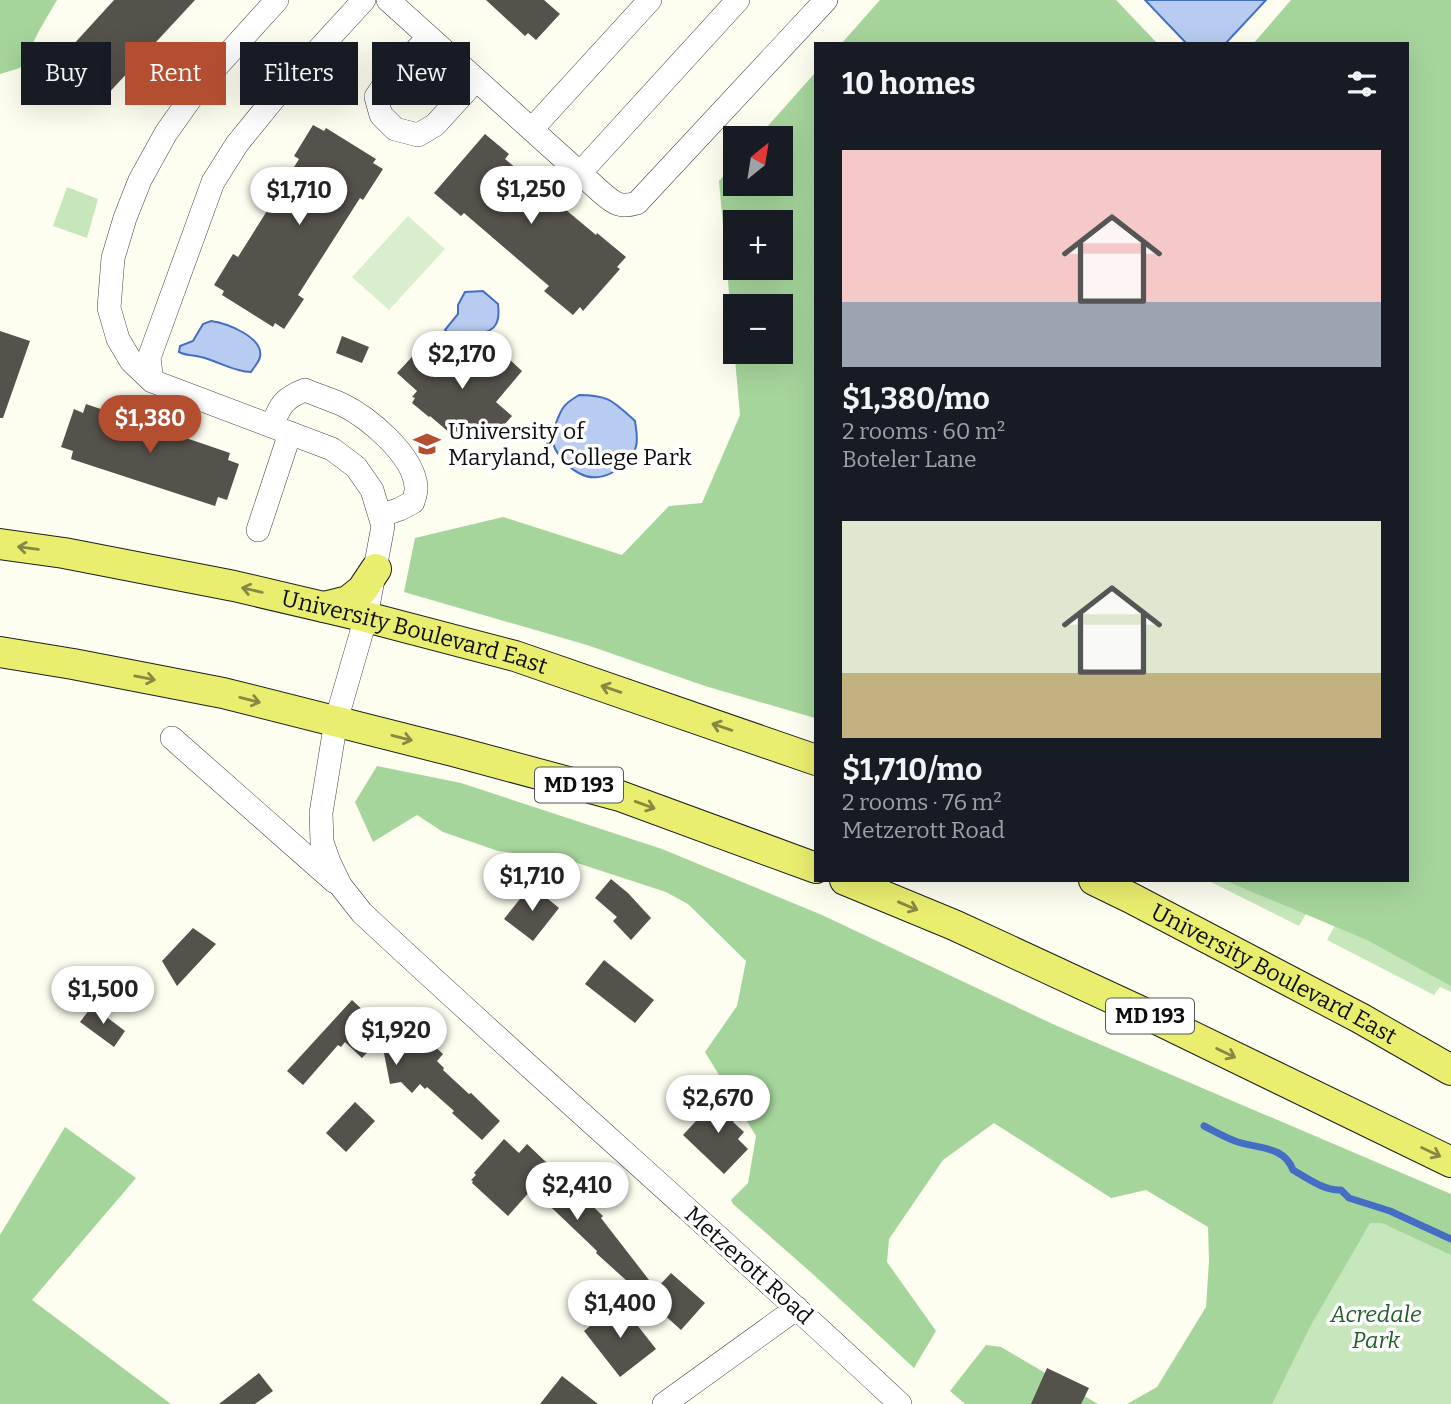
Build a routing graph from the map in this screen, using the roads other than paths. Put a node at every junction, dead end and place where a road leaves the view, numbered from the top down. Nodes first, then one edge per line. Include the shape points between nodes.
1 (277, 0) edge
2 (364, 0) edge
3 (388, 0) edge
4 (650, 0) edge
5 (738, 0) edge
6 (826, 0) edge
7 (429, 37) junction
8 (476, 80) junction
9 (531, 129) junction
10 (580, 173) junction
11 (152, 381) junction
12 (281, 429) junction
13 (380, 516) junction
14 (258, 530) dead end
15 (0, 544) edge
16 (376, 569) junction
17 (324, 607) junction
18 (366, 617) junction
19 (0, 652) edge
20 (336, 721) junction
21 (172, 738) dead end
22 (814, 759) edge
23 (814, 867) edge
24 (850, 882) edge
25 (1098, 882) edge
26 (340, 886) junction
27 (1451, 1070) edge
28 (1451, 1162) edge
29 (797, 1308) junction
30 (664, 1404) edge
31 (900, 1404) edge

1 - 11 street via 200,85 166,133 125,218 113,258 108,308 118,339
2 - 11 street via 276,96 212,182 149,358
3 - 7 street
4 - 9 street
5 - 10 street
6 - 10 street via 637,203 625,207 614,203
7 - 8 street
7 - 8 street via 376,97 381,115 395,129 418,135 435,125
8 - 9 street
9 - 10 street
11 - 12 street
12 - 13 street via 332,449 356,467 372,490
12 - 13 street via 279,409 291,395 305,390 371,423 411,468 416,488 413,502
12 - 14 street
13 - 16 street, Metzerott Road via 383,526
17 -> 15 main road, University Boulevard East
16 - 17 main road via 348,601
16 - 18 street, Metzerott Road
17 - 18 main road, University Boulevard East
18 - 20 street, Metzerott Road
22 -> 18 main road, University Boulevard East via 515,656
19 -> 20 main road, MD 193 via 223,694
20 -> 23 main road, MD 193 via 620,796
20 - 26 street, Metzerott Road via 320,827
21 - 26 street
24 -> 28 main road, MD 193 via 1142,1012
25 - 27 main road, University Boulevard East
26 - 29 street, Metzerott Road via 362,913
29 - 30 street
29 - 31 street, Metzerott Road

